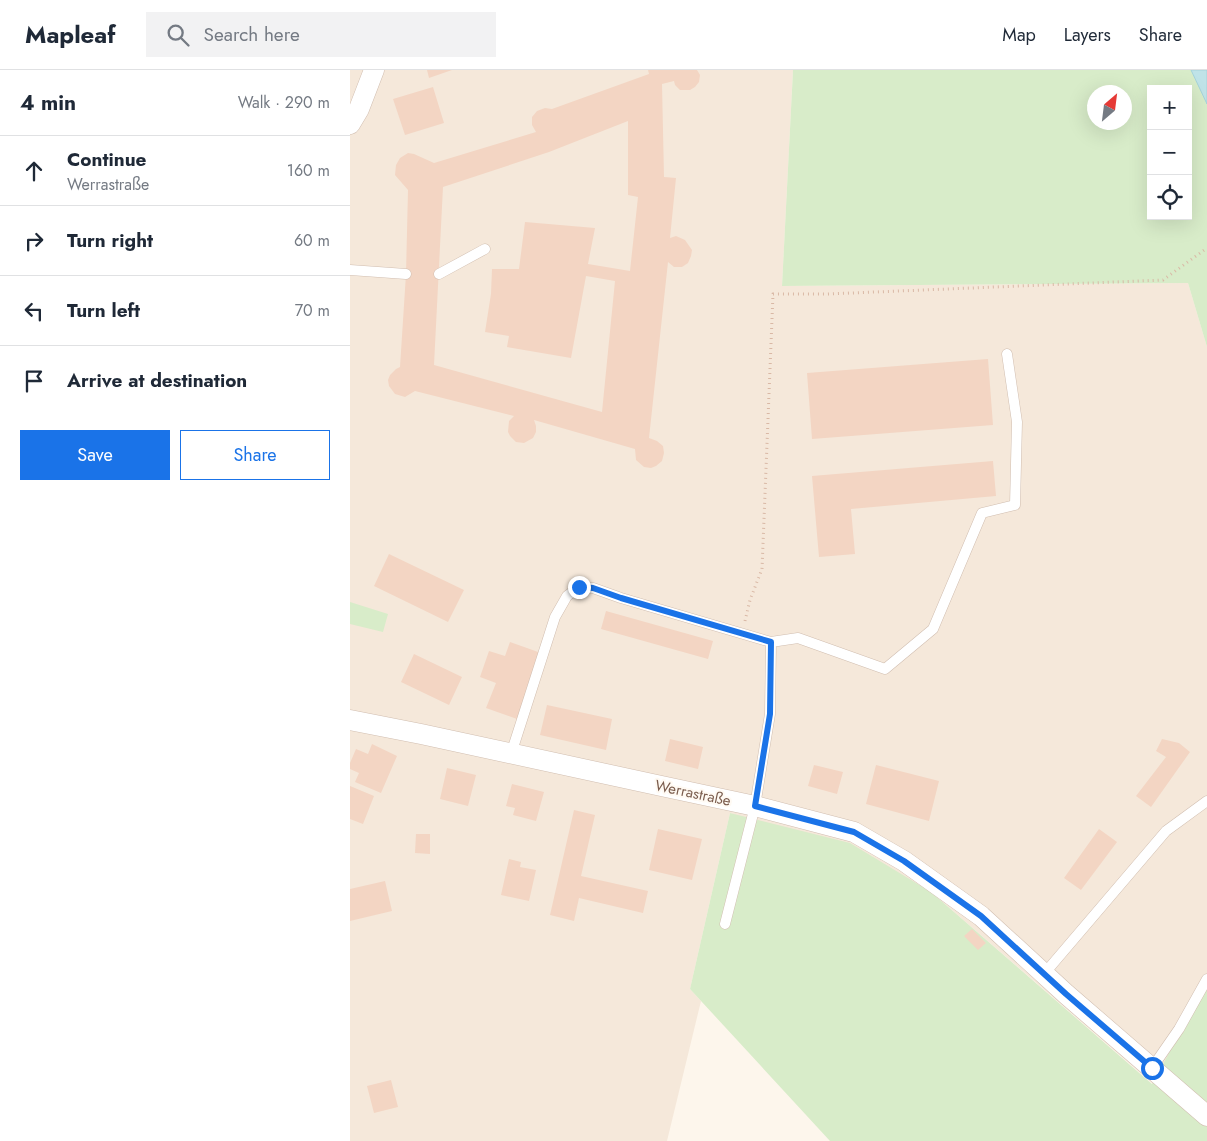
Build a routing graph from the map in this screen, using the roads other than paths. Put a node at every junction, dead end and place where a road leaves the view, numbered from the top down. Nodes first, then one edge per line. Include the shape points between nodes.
1 (374, 70) edge
2 (350, 124) edge
3 (485, 249) dead end
4 (350, 270) edge
5 (406, 274) dead end
6 (439, 274) dead end
7 (1007, 354) dead end
8 (771, 642) junction
9 (350, 720) edge
10 (511, 754) junction
11 (1207, 801) edge
12 (755, 806) junction
13 (726, 924) dead end
14 (1044, 974) junction
15 (1207, 979) edge
16 (1152, 1068) junction
17 (1207, 1116) edge

1 - 2 street
3 - 6 lane
4 - 5 lane
7 - 8 lane via 1017,422 1015,505 982,513 933,629 885,669 798,638
8 - 10 lane via 593,588 579,587 567,596 555,617
8 - 12 lane via 770,714
9 - 10 street, Werrastraße
10 - 12 street, Werrastraße
11 - 14 lane via 1166,831
12 - 13 lane
12 - 14 street, Werrastraße via 854,832 904,861 981,916
14 - 16 street, Werrastraße
15 - 16 lane
16 - 17 street, Werrastraße

